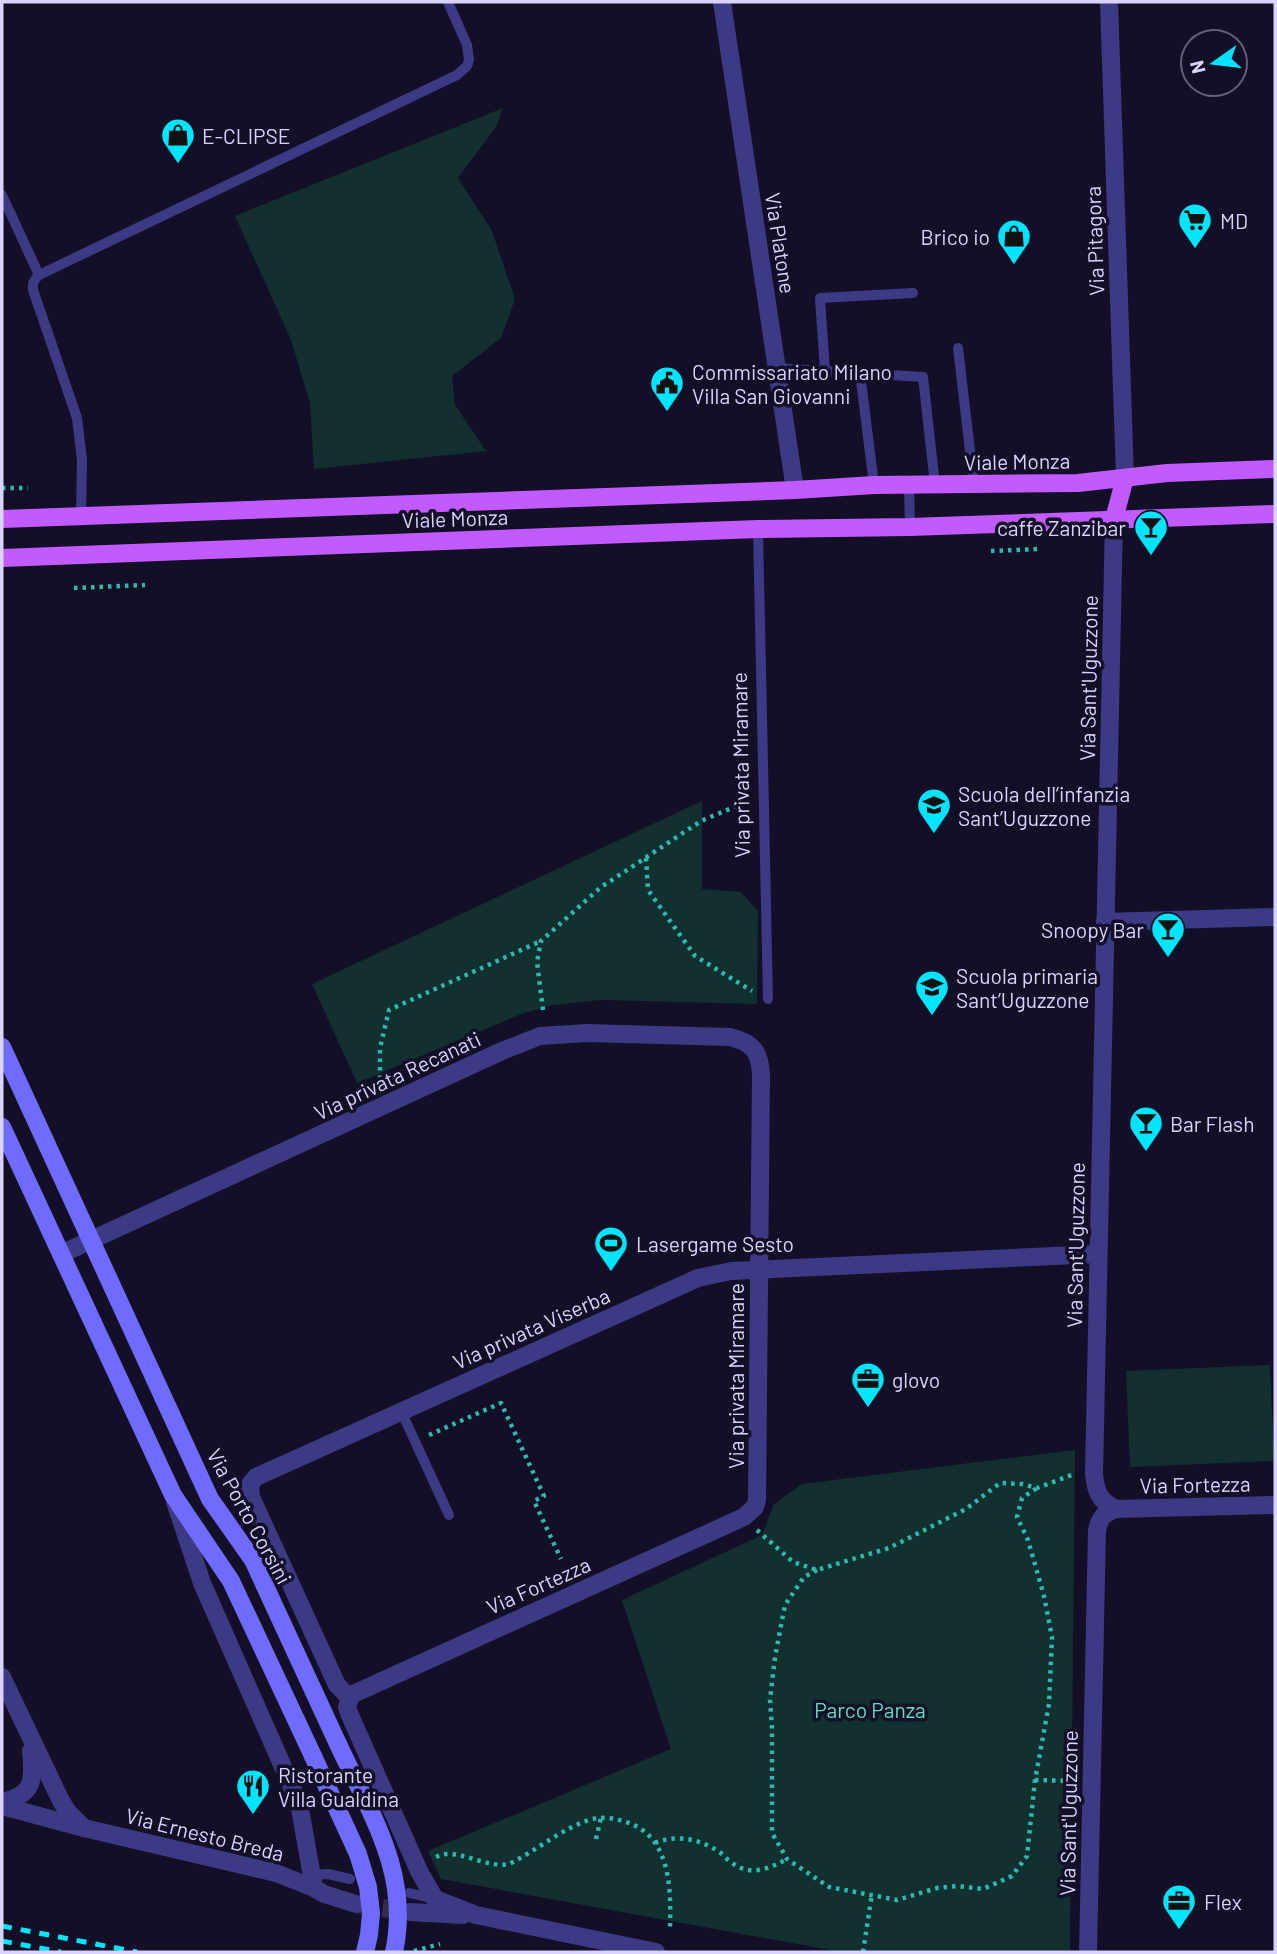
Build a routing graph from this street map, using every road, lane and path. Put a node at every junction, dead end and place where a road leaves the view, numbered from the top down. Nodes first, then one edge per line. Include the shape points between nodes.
1 (448, 2) edge
2 (722, 2) edge
3 (1109, 2) edge
4 (2, 195) edge
5 (39, 275) junction
6 (913, 293) dead end
7 (958, 348) dead end
8 (776, 368) junction
9 (825, 371) junction
10 (860, 373) junction
11 (1275, 469) edge
12 (1125, 478) junction
13 (874, 485) junction
14 (935, 485) junction
15 (974, 485) junction
16 (909, 486) junction
17 (2, 488) edge
18 (28, 488) dead end
19 (795, 490) junction
20 (1275, 514) edge
21 (81, 516) junction
22 (2, 519) edge
23 (1114, 519) junction
24 (910, 527) junction
25 (758, 529) junction
26 (1039, 550) dead end
27 (991, 551) dead end
28 (2, 558) edge
29 (145, 585) dead end
30 (74, 588) dead end
31 (763, 795) junction
32 (646, 858) junction
33 (1275, 917) edge
34 (1105, 922) junction
35 (541, 941) junction
36 (763, 997) joint
37 (543, 1010) dead end
38 (2, 1047) edge
39 (761, 1062) joint
40 (380, 1079) dead end
41 (2, 1127) edge
42 (92, 1241) junction
43 (1098, 1254) junction
44 (61, 1255) junction
45 (758, 1270) junction
46 (401, 1411) junction
47 (411, 1431) junction
48 (1078, 1474) dead end
49 (250, 1484) joint
50 (1037, 1488) junction
51 (173, 1495) junction
52 (1275, 1505) edge
53 (1116, 1508) junction
54 (449, 1515) dead end
55 (744, 1517) junction
56 (561, 1559) dead end
57 (817, 1570) junction
58 (2, 1677) edge
59 (351, 1695) junction
60 (30, 1737) junction
61 (1035, 1780) junction
62 (1092, 1781) junction
63 (2, 1804) edge
64 (601, 1818) junction
65 (84, 1828) junction
66 (596, 1839) dead end
67 (655, 1843) junction
68 (787, 1859) junction
69 (428, 1865) dead end
70 (350, 1879) dead end
71 (312, 1882) junction
72 (409, 1893) dead end
73 (872, 1894) junction
74 (356, 1905) tunnel mouth
75 (432, 1906) junction
76 (410, 1912) tunnel mouth
77 (670, 1927) dead end
78 (440, 1944) dead end
79 (365, 1952) edge
80 (394, 1952) edge
81 (410, 1952) edge
82 (656, 1952) edge
83 (863, 1952) edge
84 (1088, 1952) edge

1 - 5 lane via 469,53 467,66 457,75
2 - 8 street, Via Platone
3 - 12 street, Via Pitagora
4 - 5 lane
5 - 21 lane via 33,290 79,428
6 - 9 lane via 820,298
7 - 15 lane
8 - 9 lane
8 - 19 street, Via Platone
9 - 10 lane
10 - 13 lane
10 - 14 lane via 923,377
11 - 12 main road, Viale Monza
12 - 15 main road, Viale Monza
12 - 23 main road
13 - 16 main road, Viale Monza
13 - 19 main road, Viale Monza
14 - 15 main road, Viale Monza
14 - 16 main road, Viale Monza
16 - 24 lane
17 - 18 path
19 - 21 main road, Viale Monza
20 - 23 main road, Viale Monza
21 - 22 main road, Viale Monza
23 - 24 main road, Viale Monza
23 - 34 street, Via Sant'Uguzzone
24 - 25 main road, Viale Monza
25 - 28 main road, Viale Monza
25 - 31 lane, Via privata Miramare
26 - 27 path
29 - 30 path
31 - 32 path via 701,821
31 - 36 lane, Via privata Miramare
32 - 35 path via 601,887
32 - 36 path via 648,890 695,956
33 - 34 street
34 - 43 street, Via Sant'Uguzzone
35 - 37 path via 537,962
35 - 40 path via 389,1010 380,1048
38 - 42 street, Via Porto Corsini
39 - 42 street, Via privata Recanati via 745,1040 730,1037 587,1033 540,1037
39 - 45 street, Via privata Miramare
41 - 44 street
42 - 44 street, Via privata Recanati
42 - 80 street, Via Porto Corsini, bridge via 210,1499 253,1560 381,1835 394,1871 398,1901
43 - 45 street, Via privata Viserba
43 - 53 street, Via Sant'Uguzzone via 1094,1474 1098,1495
44 - 51 street
45 - 46 street, Via privata Viserba via 698,1278
45 - 55 street, Via privata Miramare via 757,1500
46 - 47 lane
46 - 49 street, Via privata Viserba via 259,1475
47 - 54 lane
47 - 56 path via 427,1430 430,1436 501,1403 544,1496 534,1501
48 - 50 path
49 - 59 street, Via Porto Corsini via 251,1497 337,1685
50 - 57 path via 1000,1483 966,1509 889,1548
50 - 61 path via 1022,1498 1017,1517 1028,1540 1052,1637 1049,1704
51 - 71 street via 202,1583 299,1803
51 - 79 street, bridge via 231,1581 358,1854 371,1913
52 - 53 street, Via Fortezza
53 - 62 street, Via Sant'Uguzzone via 1102,1516 1097,1531
55 - 57 path via 793,1562
55 - 59 street, Via Fortezza
57 - 68 path via 804,1577 785,1605 770,1700 772,1833
58 - 60 street
59 - 75 street via 349,1713
60 - 63 street via 31,1784
60 - 65 street via 61,1801
61 - 62 path
61 - 73 path via 1027,1856 1012,1876 983,1889 937,1888 897,1900
62 - 84 street, Via Sant'Uguzzone
63 - 65 street, Via Ernesto Breda
64 - 66 path
64 - 67 path via 637,1825
64 - 69 path via 570,1829 509,1864 489,1865 442,1854
65 - 71 street, Via Ernesto Breda
67 - 68 path via 690,1840 720,1852 745,1870 772,1868
67 - 77 path via 667,1867
68 - 73 path via 829,1887
70 - 71 lane, Via Ernesto Breda via 328,1874
71 - 74 street, Via Ernesto Breda via 324,1894
72 - 75 lane
73 - 83 path
75 - 76 street
75 - 82 street
78 - 81 path

